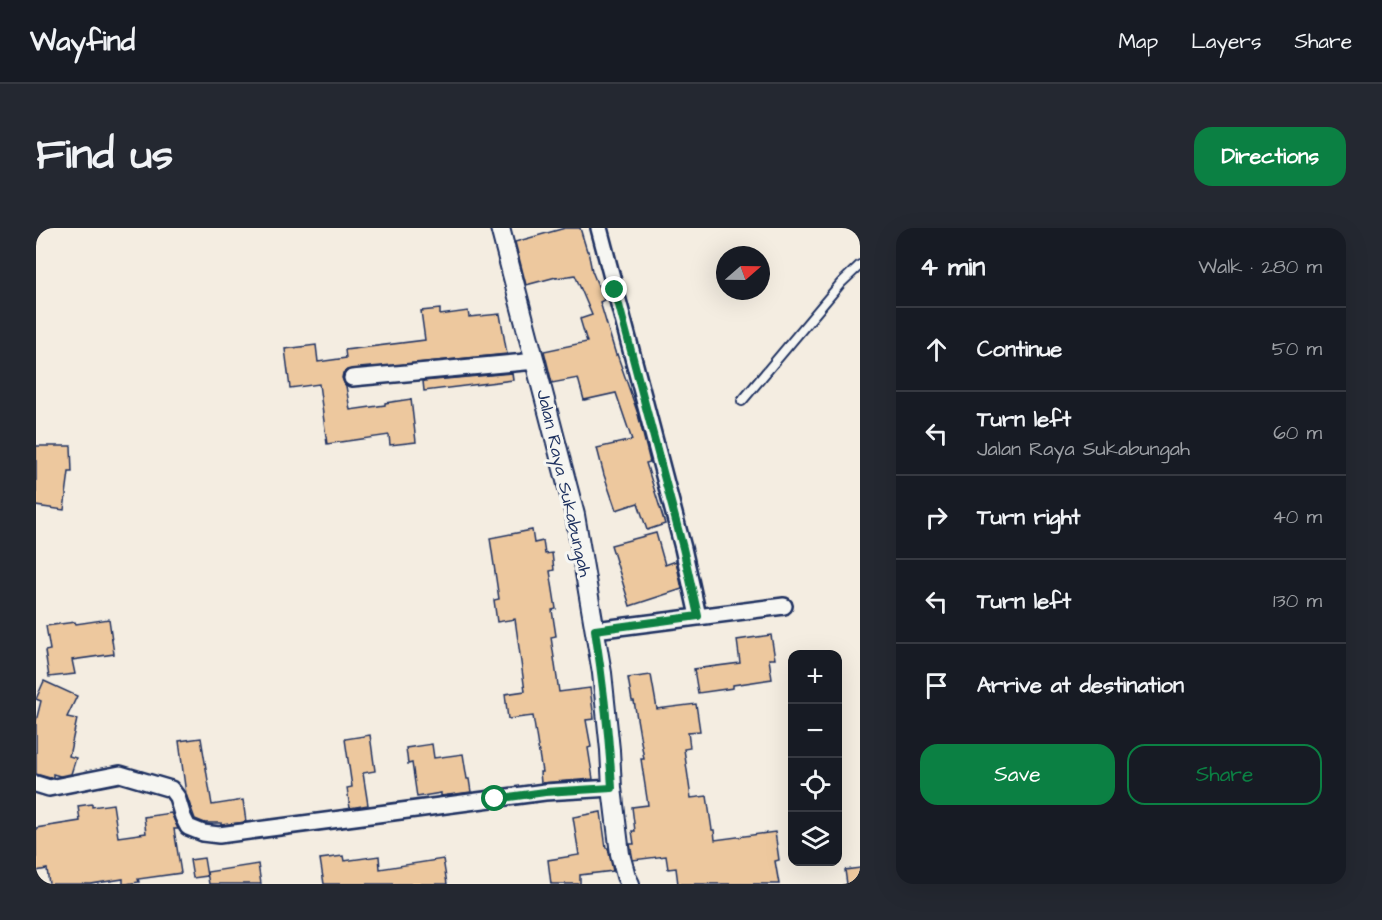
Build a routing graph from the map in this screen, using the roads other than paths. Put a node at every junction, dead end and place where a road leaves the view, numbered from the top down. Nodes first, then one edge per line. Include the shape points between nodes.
1 (500, 228) edge
2 (599, 228) edge
3 (860, 265) edge
4 (536, 361) junction
5 (352, 378) dead end
6 (742, 401) dead end
7 (784, 606) dead end
8 (698, 616) junction
9 (595, 630) junction
10 (36, 784) edge
11 (612, 788) junction
12 (630, 884) edge

1 - 4 street, Jalan Raya Sukabungah
2 - 8 street
3 - 6 lane
4 - 5 street
4 - 9 street, Jalan Raya Sukabungah via 575,515
7 - 8 street
8 - 9 street
9 - 11 street, Jalan Raya Sukabungah
10 - 11 street via 49,788 120,774 171,789 188,827 219,835 545,792
11 - 12 street, Jalan Raya Sukabungah via 620,854

